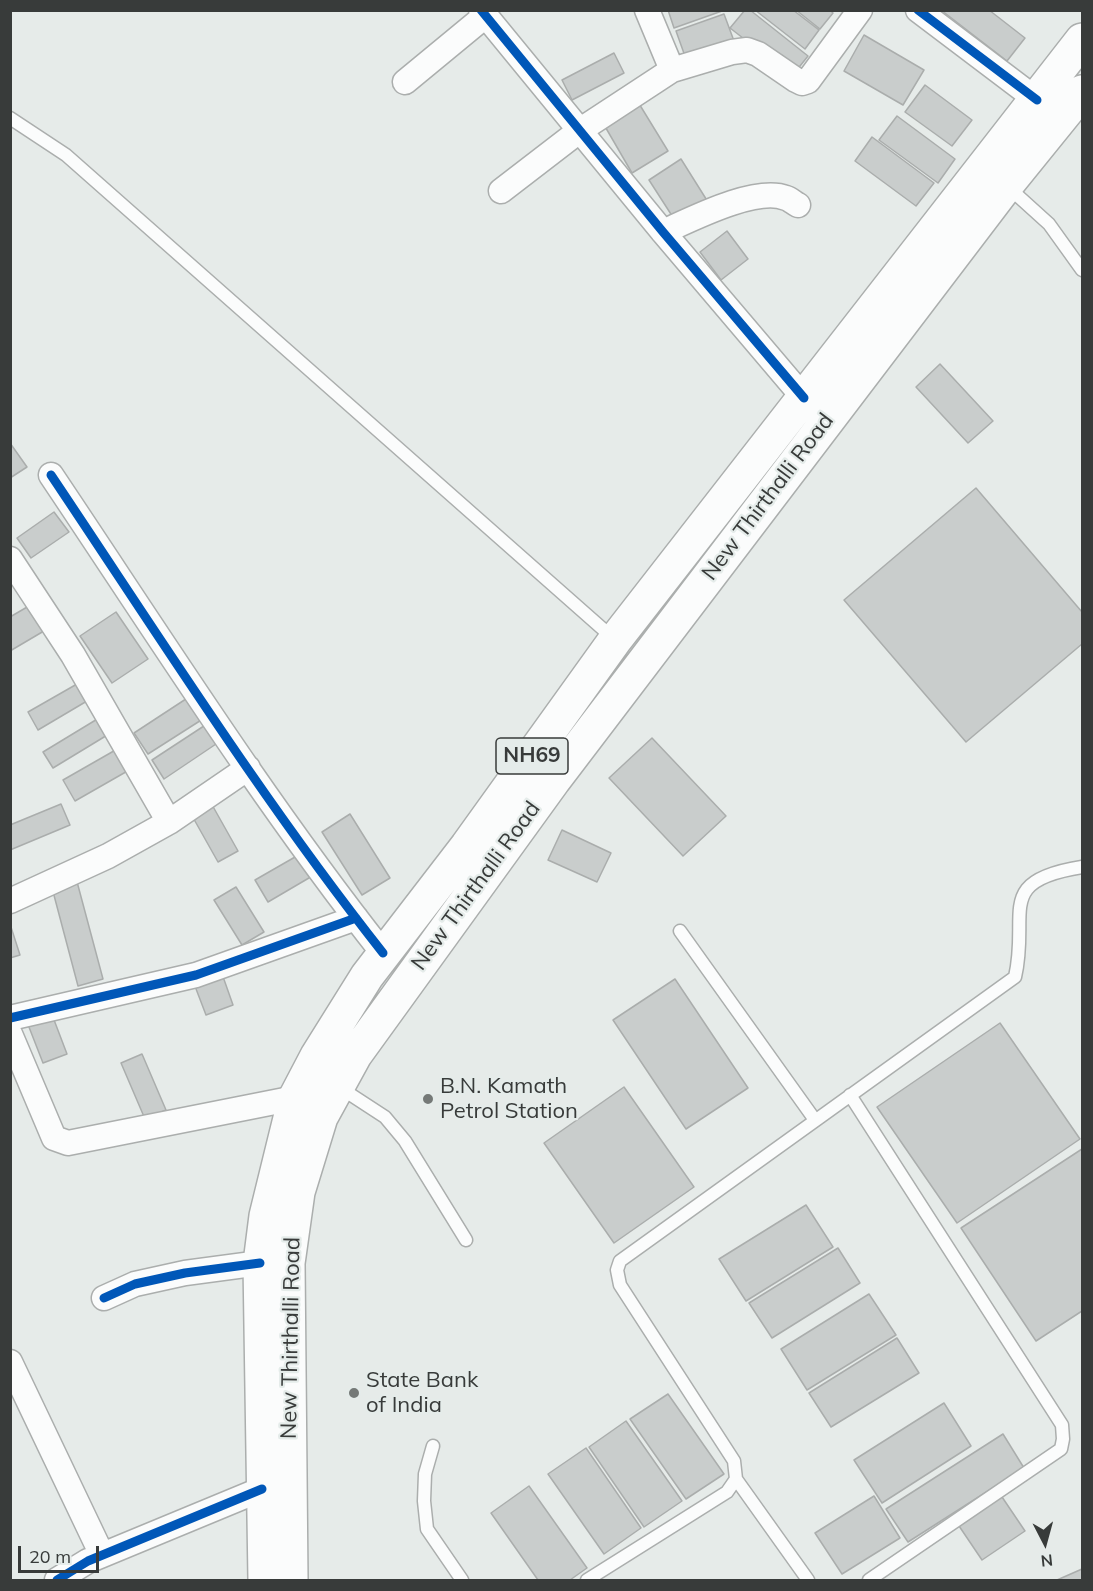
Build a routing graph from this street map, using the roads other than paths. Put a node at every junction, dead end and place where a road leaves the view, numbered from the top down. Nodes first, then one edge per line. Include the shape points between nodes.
1 (647, 10) edge
2 (860, 10) edge
3 (918, 10) edge
4 (483, 13) edge
5 (1083, 40) edge
6 (672, 69) junction
7 (405, 82) dead end
8 (1083, 92) edge
9 (1037, 100) junction
10 (10, 118) edge
11 (579, 131) junction
12 (1006, 186) junction
13 (501, 191) dead end
14 (798, 205) dead end
15 (663, 232) junction
16 (1083, 270) edge
17 (804, 398) junction
18 (51, 475) dead end
19 (10, 559) edge
20 (615, 640) junction
21 (248, 768) junction
22 (169, 822) junction
23 (1083, 867) edge
24 (10, 901) edge
25 (356, 918) junction
26 (408, 921) junction
27 (680, 931) dead end
28 (436, 942) junction
29 (383, 953) junction
30 (10, 1018) edge
31 (10, 1034) edge
32 (338, 1086) junction
33 (850, 1095) junction
34 (296, 1098) junction
35 (815, 1120) junction
36 (466, 1240) dead end
37 (260, 1263) junction
38 (104, 1298) dead end
39 (10, 1362) edge
40 (433, 1446) dead end
41 (736, 1479) junction
42 (262, 1488) junction
43 (102, 1555) junction
44 (57, 1581) edge
45 (265, 1581) edge
46 (291, 1581) edge
47 (462, 1581) edge
48 (587, 1581) edge
49 (808, 1581) edge
50 (869, 1581) edge

1 - 6 street
2 - 6 street via 808,81 802,83 747,50
3 - 9 street
4 - 7 street
4 - 11 street
5 - 9 highway, NH69
6 - 11 street
8 - 12 highway, New Thirthalli Road / NH69
9 - 17 highway, NH69
10 - 20 lane via 66,155
11 - 13 street
11 - 15 street
12 - 16 lane via 1048,224
12 - 28 highway, New Thirthalli Road / NH69 via 561,770
14 - 15 street via 784,197 756,195
15 - 17 street
17 - 20 highway, NH69
18 - 21 street
19 - 22 street via 73,656
20 - 26 highway, NH69
21 - 22 street
21 - 25 street
22 - 24 street via 108,856
23 - 33 lane via 1039,878 1024,891 1019,908 1015,977
25 - 29 street
25 - 30 street via 196,975
26 - 28 highway
26 - 29 highway, NH69
27 - 35 lane
28 - 32 highway, New Thirthalli Road / NH69 via 355,1054
29 - 34 highway, NH69 via 317,1056
31 - 34 street via 54,1138 68,1143
32 - 36 lane via 385,1117 405,1141
32 - 46 highway, New Thirthalli Road / NH69 via 321,1117 297,1192 288,1263
33 - 35 lane
33 - 50 lane via 1062,1425 1063,1439 1061,1449
34 - 37 highway, NH69 via 266,1216
35 - 41 lane via 620,1261 617,1270 620,1285 734,1461
37 - 38 street via 135,1284
37 - 42 highway, NH69
39 - 43 street
40 - 47 lane via 425,1474 427,1529
41 - 48 lane via 727,1492
41 - 49 lane
42 - 43 street
42 - 45 highway, NH69
43 - 44 street

